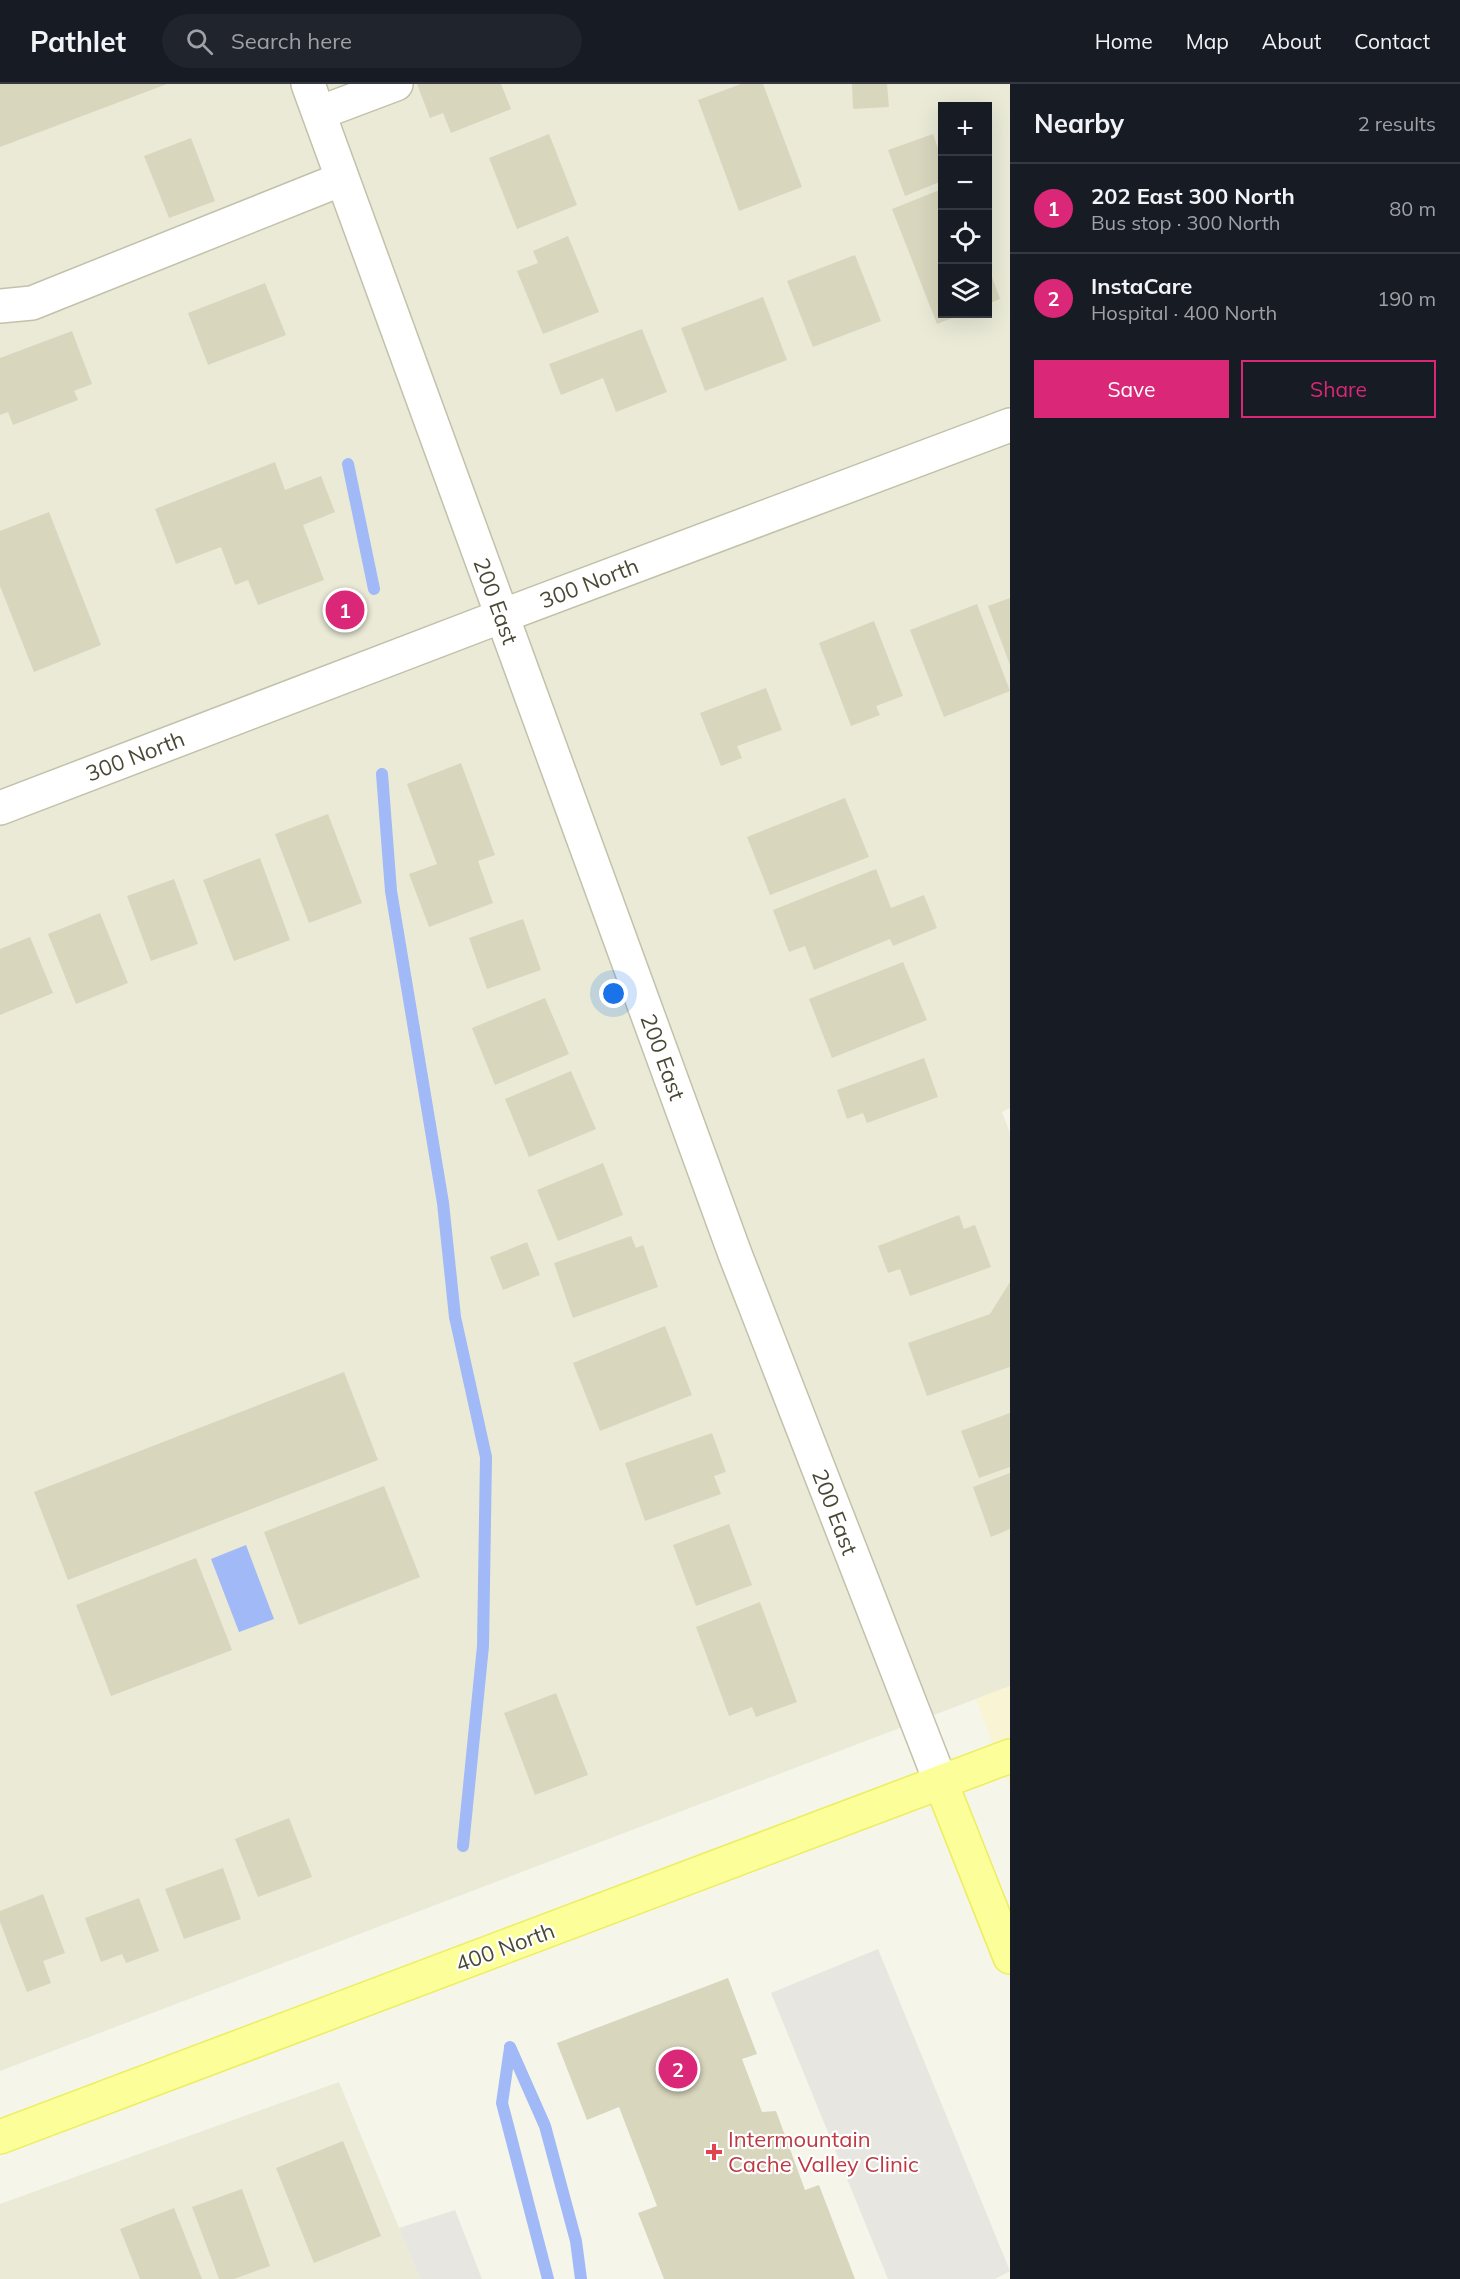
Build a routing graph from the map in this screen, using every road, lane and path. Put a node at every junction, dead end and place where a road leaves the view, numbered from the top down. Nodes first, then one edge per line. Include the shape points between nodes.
1 (396, 84) edge
2 (313, 99) edge
3 (342, 179) junction
4 (0, 306) edge
5 (1010, 425) edge
6 (502, 616) junction
7 (0, 808) edge
8 (1010, 1756) edge
9 (941, 1783) junction
10 (1010, 1957) edge
11 (0, 2137) edge

1 - 2 street
2 - 3 street, 200 East
3 - 4 street via 32,303
3 - 6 street, 200 East
5 - 6 street, 300 North
6 - 7 street, 300 North
6 - 9 street, 200 East via 731,1243
8 - 9 main road, 400 North
9 - 10 main road, 200 East
9 - 11 main road, 400 North

